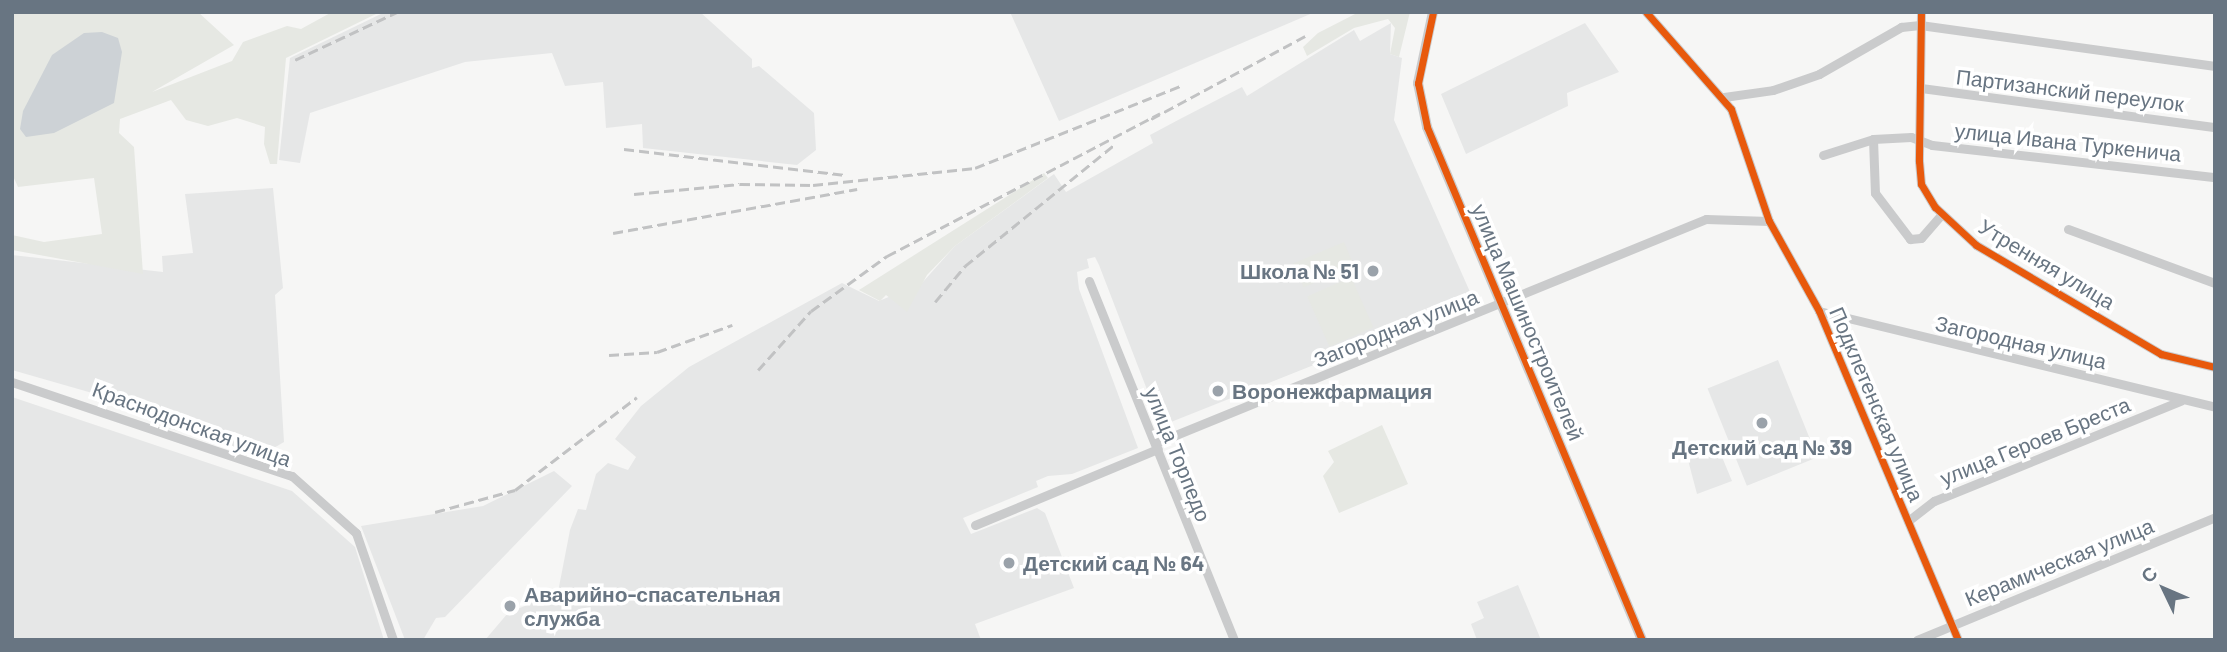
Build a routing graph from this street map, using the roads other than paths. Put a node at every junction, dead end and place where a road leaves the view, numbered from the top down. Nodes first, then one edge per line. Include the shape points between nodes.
1 (1433, 12) edge
2 (1646, 12) edge
3 (1921, 12) edge
4 (1920, 25) junction
5 (2215, 66) edge
6 (1921, 88) junction
7 (1724, 97) junction
8 (2215, 127) edge
9 (1872, 139) junction
10 (1919, 139) junction
11 (1823, 155) dead end
12 (2215, 177) edge
13 (1942, 214) junction
14 (1769, 221) junction
15 (2068, 229) dead end
16 (1089, 281) dead end
17 (2215, 283) edge
18 (1502, 303) junction
19 (1819, 311) junction
20 (2215, 367) edge
21 (12, 382) edge
22 (2180, 401) junction
23 (2215, 407) edge
24 (1157, 446) junction
25 (2215, 517) edge
26 (1908, 521) junction
27 (975, 525) dead end
28 (1952, 625) junction
29 (393, 640) edge
30 (1234, 640) edge
31 (1643, 640) edge
32 (1917, 640) edge
33 (1958, 640) edge

1 - 18 street, улица Машиностроителей via 1419,97
2 - 7 street, Подклетенская улица
3 - 4 street, Утренняя улица
4 - 5 street, Партизанский переулок
4 - 6 street, Утренняя улица
4 - 7 street via 1901,27 1819,74 1773,90
6 - 8 street, Партизанский переулок
6 - 10 street, Утренняя улица
7 - 14 street, Подклетенская улица
9 - 10 street
9 - 11 street
9 - 13 street via 1875,192 1910,239 1921,237
10 - 12 street, улица Ивана Туркенича
10 - 13 street, Утренняя улица via 1921,184
13 - 20 street, Утренняя улица via 1976,245 2161,354
14 - 18 street, Загородная улица via 1706,219
14 - 19 street, Подклетенская улица
15 - 17 street
16 - 24 street, улица Торпедо
18 - 24 street, Загородная улица
18 - 31 street, улица Машиностроителей
19 - 22 street, Загородная улица
19 - 26 street, Подклетенская улица
21 - 29 street, Краснодонская улица via 292,476 356,533
22 - 23 street, Загородная улица
22 - 26 street, улица Героев Бреста via 1934,501
24 - 27 street, Загородная улица
24 - 30 street, улица Торпедо
25 - 28 street, Керамическая улица
26 - 28 street, Подклетенская улица
28 - 32 street, Керамическая улица
28 - 33 street, Подклетенская улица

